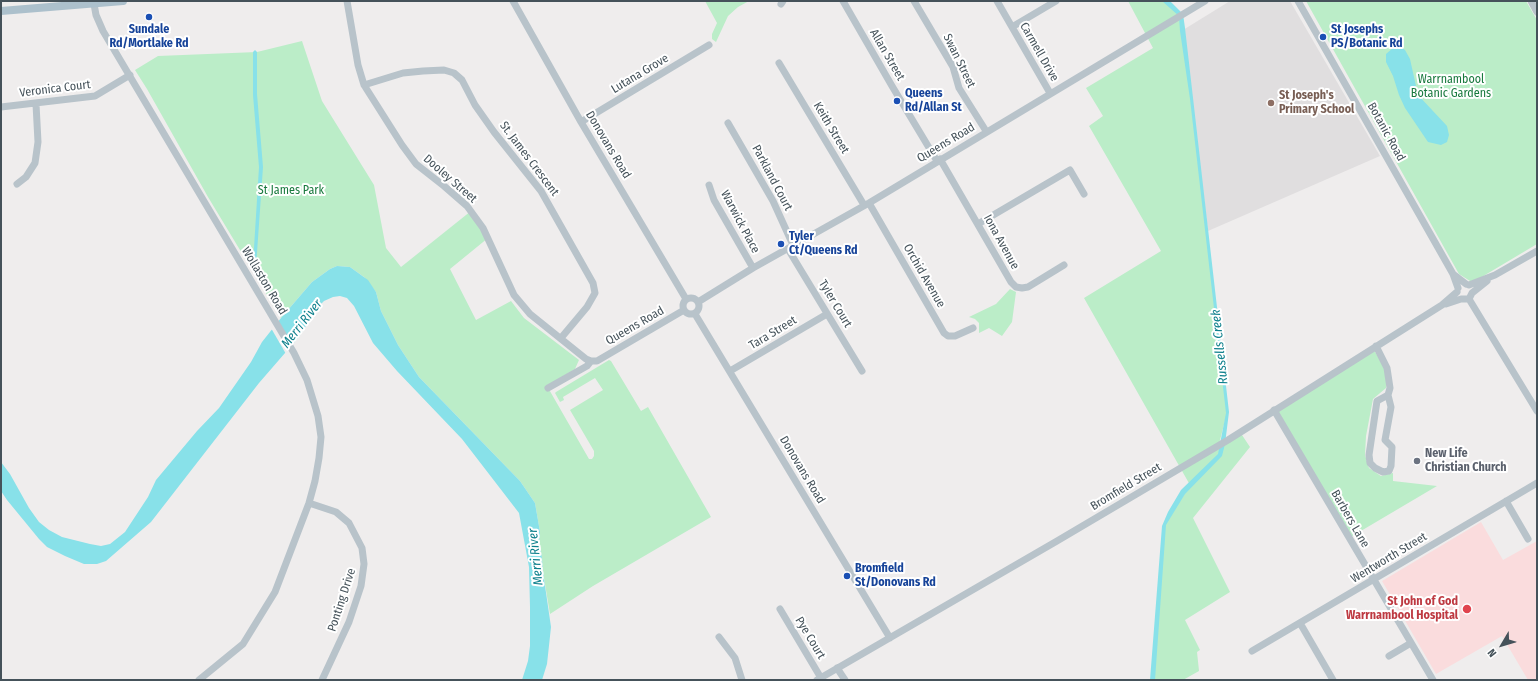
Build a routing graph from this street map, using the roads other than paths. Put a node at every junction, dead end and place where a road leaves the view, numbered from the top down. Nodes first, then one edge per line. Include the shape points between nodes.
1 (123, 1) edge
2 (348, 1) edge
3 (512, 1) edge
4 (843, 1) edge
5 (914, 1) edge
6 (997, 1) edge
7 (1056, 1) edge
8 (1204, 1) edge
9 (1298, 1) edge
10 (1531, 1) edge
11 (94, 4) junction
12 (1, 11) edge
13 (1537, 12) edge
14 (1012, 27) junction
15 (709, 45) dead end
16 (779, 63) dead end
17 (130, 75) junction
18 (364, 85) junction
19 (1050, 93) junction
20 (36, 104) junction
21 (1, 107) edge
22 (581, 122) junction
23 (728, 123) dead end
24 (986, 131) junction
25 (939, 160) junction
26 (17, 184) dead end
27 (710, 185) dead end
28 (1084, 194) dead end
29 (867, 204) junction
30 (978, 224) junction
31 (791, 247) junction
32 (1537, 251) edge
33 (1064, 265) dead end
34 (753, 268) junction
35 (1453, 274) junction
36 (1495, 275) junction
37 (1467, 284) junction
38 (1457, 290) junction
39 (1467, 297) junction
40 (686, 299) junction
41 (698, 302) junction
42 (1442, 305) junction
43 (684, 310) junction
44 (695, 314) junction
45 (827, 314) junction
46 (974, 328) dead end
47 (561, 338) junction
48 (1376, 346) junction
49 (594, 361) junction
50 (730, 371) junction
51 (862, 371) dead end
52 (548, 388) dead end
53 (1388, 395) junction
54 (1274, 410) junction
55 (1537, 411) edge
56 (1371, 440) junction
57 (1385, 440) junction
58 (1537, 483) edge
59 (1506, 501) junction
60 (309, 503) junction
61 (1528, 539) dead end
62 (1374, 580) junction
63 (780, 609) dead end
64 (1300, 623) junction
65 (719, 637) dead end
66 (890, 638) junction
67 (1411, 643) junction
68 (1252, 651) dead end
69 (1389, 656) dead end
70 (838, 668) junction
71 (819, 679) edge
72 (200, 680) edge
73 (322, 680) edge
74 (742, 680) edge
75 (844, 680) edge
76 (1333, 680) edge
77 (1433, 680) edge

1 - 11 main road
2 - 18 street, Dooley Street via 358,65
3 - 22 street, Donovans Road
4 - 25 street, Allan Street
5 - 24 street, Swan Street via 953,67 959,88
6 - 14 street, Carmell Drive
7 - 14 street
8 - 19 street, Queens Road
9 - 35 street, Botanic Road
10 - 13 street
11 - 12 main road
11 - 17 street, Wollaston Road via 102,31
14 - 19 street, Carmell Drive
15 - 22 street, Lutana Grove
16 - 29 street, Keith Street
17 - 20 street, Veronica Court via 95,96
17 - 60 street, Wollaston Road via 294,353 307,380 318,416 321,437
18 - 47 street, Dooley Street via 416,164 467,206 483,228 508,285 522,306
18 - 47 street, St. James Crescent via 403,73 423,71 444,70 454,73 462,80 494,132 542,191 593,283 594,293 587,307
19 - 24 street, Queens Road
20 - 21 street, Veronica Court
20 - 26 street via 38,142 35,163 26,177
22 - 40 street, Donovans Road
23 - 31 street, Parkland Court via 773,201
24 - 25 street, Queens Road
25 - 29 street, Queens Road
25 - 30 street, Iona Avenue
27 - 34 street, Warwick Place via 714,200
28 - 30 street via 1070,170
29 - 31 street, Queens Road
29 - 46 street, Orchid Avenue via 944,333 955,336
30 - 33 street, Iona Avenue via 1010,282 1016,286 1028,287
31 - 34 street, Queens Road
31 - 45 street, Tyler Court
32 - 36 street, Bromfield Street
34 - 41 street, Queens Road
35 - 37 street, Botanic Road
35 - 38 street, Botanic Road
36 - 37 street, Bromfield Street
36 - 39 street, Bromfield Street
37 - 38 street, Bromfield Street via 1461,284
37 - 39 street via 1472,288
38 - 39 street, Botanic Road
38 - 42 street, Bromfield Street
39 - 42 street, Bromfield Street
39 - 55 street
40 - 41 street via 692,298
40 - 43 street via 683,304
41 - 44 street via 699,308
42 - 48 street, Bromfield Street
43 - 44 street via 688,314
43 - 49 street, Queens Road
44 - 50 street, Donovans Road
45 - 50 street, Tara Street
45 - 51 street, Tyler Court
47 - 49 street, Dooley Street via 586,359
48 - 53 street via 1387,368 1390,388
48 - 54 street, Bromfield Street
49 - 52 street, Queens Road
50 - 66 street, Donovans Road
53 - 56 street via 1377,401
53 - 57 street via 1391,407
54 - 62 street, Barbers Lane
54 - 66 street, Bromfield Street via 1228,440
56 - 57 street
56 - 57 street via 1370,463 1383,472 1389,471 1391,466 1392,447
58 - 59 street, Wentworth Street
59 - 61 street
59 - 62 street, Wentworth Street
60 - 72 street, Wollaston Road via 275,592 243,644
60 - 73 street, Ponting Drive via 336,512 349,523 362,548 364,564 361,586 349,622
62 - 64 street, Wentworth Street
62 - 67 street, Barbers Lane
63 - 71 street, Pye Court
64 - 68 street, Wentworth Street
64 - 76 street
65 - 74 street via 735,658
66 - 70 street, Bromfield Street
67 - 69 street
67 - 77 street, Barbers Lane
70 - 71 street, Bromfield Street
70 - 75 street

